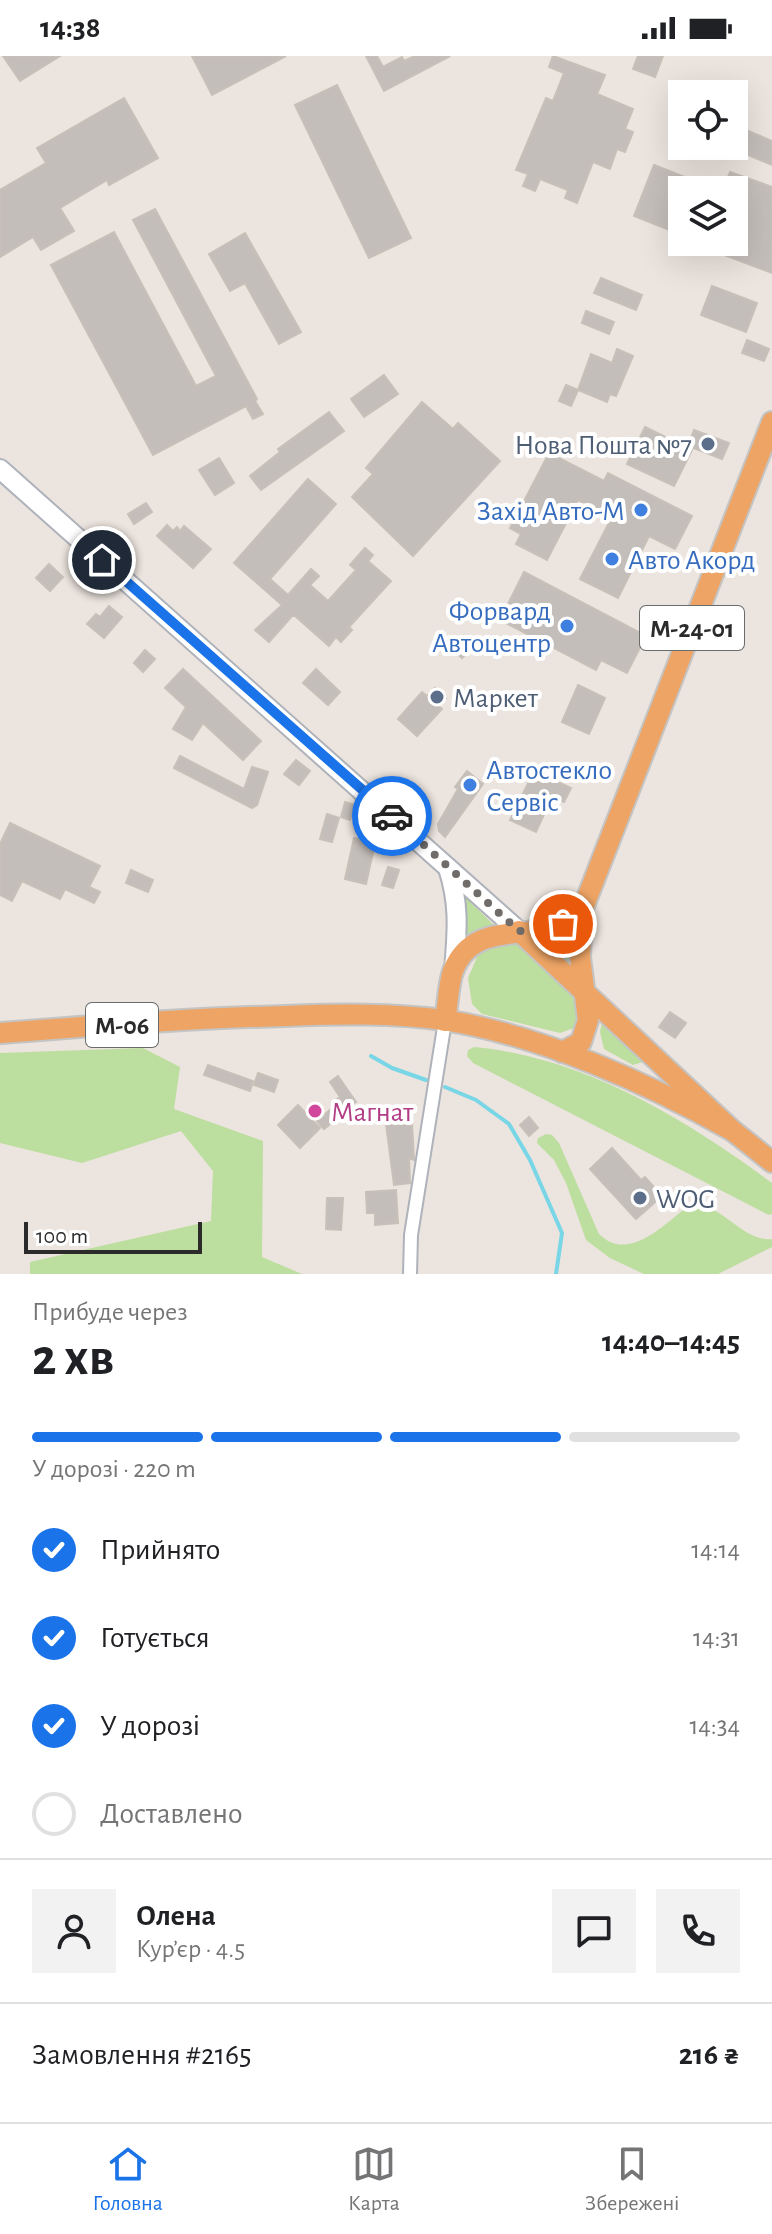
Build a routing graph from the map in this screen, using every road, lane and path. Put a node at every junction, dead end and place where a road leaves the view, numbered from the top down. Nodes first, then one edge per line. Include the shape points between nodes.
1 (772, 422) edge
2 (0, 469) edge
3 (447, 865) junction
4 (582, 911) junction
5 (519, 931) junction
6 (454, 971) junction
7 (584, 990) junction
8 (445, 1021) junction
9 (0, 1033) edge
10 (562, 1052) junction
11 (733, 1131) junction
12 (772, 1162) edge
13 (410, 1274) edge

1 - 4 highway, М-24-01
2 - 3 main road
3 - 5 main road
3 - 6 main road via 458,912
4 - 5 highway via 553,928
4 - 7 highway, М-24-01
5 - 6 highway via 476,942
5 - 7 highway
6 - 8 highway
7 - 10 highway, М-24-01 via 585,1034 574,1048
7 - 11 highway
8 - 9 highway, М-06 via 331,1014
8 - 10 highway, М-06
8 - 13 street via 411,1235
10 - 11 highway, М-06
11 - 12 highway, М-06

